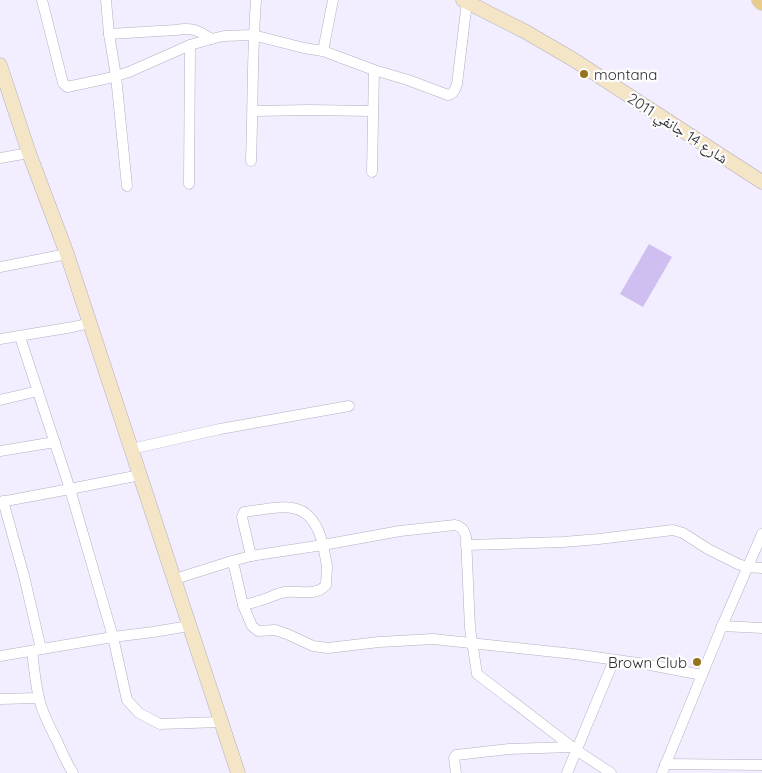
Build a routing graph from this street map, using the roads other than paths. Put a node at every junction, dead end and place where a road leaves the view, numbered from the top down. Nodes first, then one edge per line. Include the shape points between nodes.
1 (42, 0) edge
2 (106, 0) edge
3 (256, 0) edge
4 (334, 0) edge
5 (465, 1) edge
6 (110, 34) junction
7 (253, 35) junction
8 (211, 38) junction
9 (190, 45) junction
10 (323, 51) junction
11 (0, 65) edge
12 (374, 70) junction
13 (116, 76) junction
14 (253, 111) junction
15 (372, 111) junction
16 (29, 153) junction
17 (0, 158) edge
18 (251, 161) dead end
19 (372, 172) dead end
20 (762, 182) edge
21 (189, 184) dead end
22 (128, 186) dead end
23 (66, 254) junction
24 (0, 267) edge
25 (90, 323) junction
26 (20, 337) junction
27 (0, 340) edge
28 (38, 391) junction
29 (0, 400) edge
30 (349, 406) dead end
31 (55, 442) junction
32 (131, 449) junction
33 (0, 451) edge
34 (140, 475) junction
35 (70, 489) junction
36 (2, 501) edge
37 (762, 534) edge
38 (323, 545) junction
39 (466, 545) junction
40 (251, 556) junction
41 (232, 562) junction
42 (747, 567) junction
43 (762, 568) edge
44 (175, 579) junction
45 (243, 605) junction
46 (189, 626) junction
47 (722, 626) junction
48 (762, 628) edge
49 (113, 637) junction
50 (472, 644) junction
51 (37, 650) junction
52 (0, 656) edge
53 (614, 660) junction
54 (702, 674) junction
55 (39, 698) junction
56 (0, 699) edge
57 (221, 722) junction
58 (574, 749) junction
59 (762, 765) edge
60 (663, 769) edge
61 (72, 773) edge
62 (238, 773) edge
63 (456, 773) edge
64 (567, 773) edge
65 (611, 773) edge

1 - 13 street via 65,86
2 - 6 street
3 - 7 street
4 - 10 street
5 - 12 street via 457,84 451,94
5 - 20 street, شارع 14 جانفي 2011 via 574,60
6 - 8 street via 185,28
6 - 13 street
7 - 8 street
7 - 10 street
7 - 14 street
8 - 9 street
9 - 13 street
9 - 21 street
10 - 12 street
11 - 16 street
12 - 15 street
13 - 22 street
14 - 15 street
14 - 18 street
15 - 19 street
16 - 17 street
16 - 23 street
23 - 24 street
23 - 25 street
25 - 26 street
25 - 32 street
26 - 27 street
26 - 28 street
28 - 29 street
28 - 31 street
30 - 32 street
31 - 33 street
31 - 35 street
32 - 34 street
34 - 35 street
34 - 44 street
35 - 36 street
35 - 49 street
36 - 51 street via 24,576
37 - 42 street
38 - 39 street via 455,525 464,530
38 - 40 street
38 - 40 street via 319,530 298,508 244,512 242,517
38 - 45 street via 327,566 326,585 322,589 285,592
39 - 42 street via 563,542 673,530
39 - 50 street
40 - 41 street
41 - 44 street
41 - 45 street
42 - 43 street
42 - 47 street
44 - 46 street
45 - 50 street via 252,626 258,631 275,630 313,646 328,648 433,639
46 - 49 street
46 - 57 street
47 - 48 street
47 - 54 street
49 - 51 street
49 - 57 street via 126,700 139,713 160,724
50 - 53 street
50 - 58 street via 477,674
51 - 52 street
51 - 55 street
53 - 54 street
53 - 58 street
54 - 60 street
55 - 56 street
55 - 61 street
57 - 62 street
58 - 63 street via 509,749 456,755
58 - 64 street
58 - 65 street
59 - 60 street

